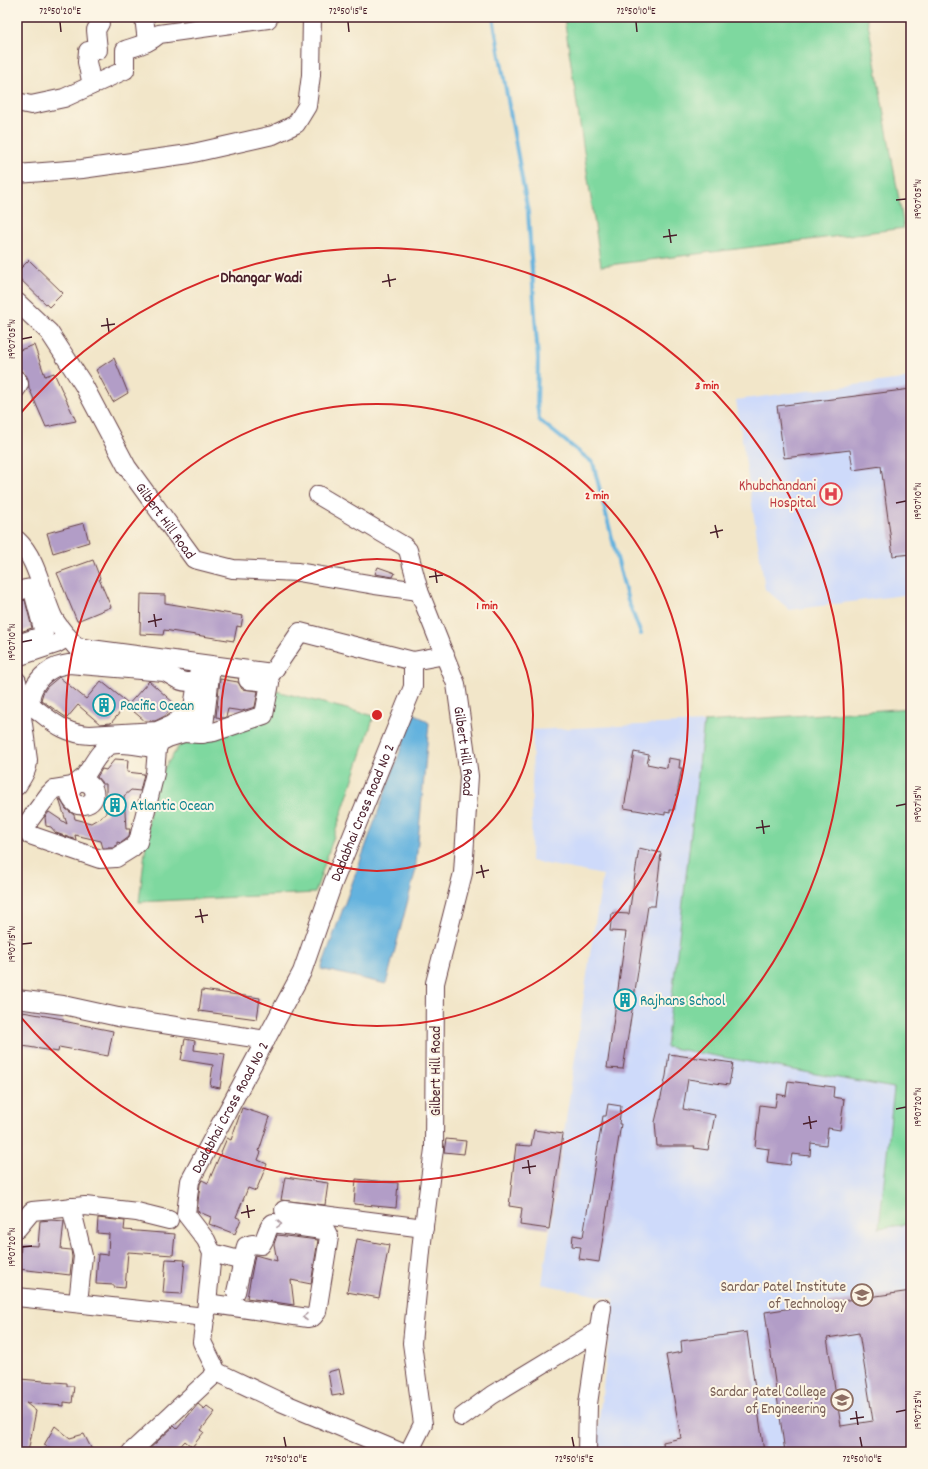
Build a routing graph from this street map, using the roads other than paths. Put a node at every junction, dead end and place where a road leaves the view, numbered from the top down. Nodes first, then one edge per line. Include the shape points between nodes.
1 (99, 17) edge
2 (144, 17) edge
3 (312, 17) edge
4 (268, 20) dead end
5 (147, 42) junction
6 (92, 85) junction
7 (17, 102) edge
8 (17, 174) edge
9 (17, 302) edge
10 (17, 380) edge
11 (17, 388) edge
12 (318, 495) dead end
13 (18, 548) edge
14 (25, 586) edge
15 (419, 591) junction
16 (68, 637) junction
17 (17, 644) edge
18 (445, 655) junction
19 (17, 657) edge
20 (413, 661) junction
21 (17, 688) edge
22 (192, 701) junction
23 (203, 734) junction
24 (157, 748) junction
25 (17, 786) edge
26 (17, 999) edge
27 (266, 1040) junction
28 (71, 1207) junction
29 (284, 1210) dead end
30 (169, 1220) dead end
31 (424, 1228) junction
32 (17, 1229) edge
33 (211, 1256) junction
34 (238, 1263) junction
35 (236, 1292) dead end
36 (17, 1297) edge
37 (78, 1303) junction
38 (602, 1308) dead end
39 (206, 1310) junction
40 (599, 1330) junction
41 (217, 1372) junction
42 (462, 1417) dead end
43 (131, 1452) edge
44 (400, 1452) edge
45 (409, 1452) edge
46 (587, 1452) edge

1 - 6 street via 100,23 96,30 98,50 88,51 87,62
2 - 5 street
3 - 8 street via 311,75 307,106 296,124 273,134 189,154 82,169
4 - 5 street via 159,34
5 - 6 street via 125,50 125,70
6 - 7 street via 64,98 31,105
9 - 15 street, Gilbert Hill Road via 50,332 83,384 127,467 194,559 233,569 298,572
10 - 11 street
12 - 15 street via 408,550
13 - 14 street via 25,550
14 - 16 street
14 - 17 street via 33,591 44,633 42,636
15 - 18 street, Gilbert Hill Road
16 - 19 street via 56,644
16 - 22 street via 76,647
18 - 20 street
18 - 31 street, Gilbert Hill Road via 456,684 469,776 463,873 435,984 434,1149
20 - 22 street via 300,632 272,673
20 - 27 street, Dadabhai Cross Road No 2 via 413,688 333,883 302,972
21 - 25 street via 28,765
22 - 22 street via 170,673 69,664 48,671 40,679 31,696 34,708 57,726 81,735 157,731 171,724
22 - 23 street
22 - 23 street
22 - 23 street via 268,682 270,686 264,715
22 - 24 street via 168,738 160,742
24 - 24 street via 155,773 138,842 132,848 116,858 100,859 30,835 27,828 29,820 49,794 54,789 76,784 104,748 113,744
26 - 27 street
27 - 33 street, Dadabhai Cross Road No 2 via 190,1181 186,1214 206,1240
28 - 30 street via 85,1206 137,1212
28 - 32 street via 32,1211
28 - 37 street via 83,1256
29 - 31 street
31 - 45 street, Gilbert Hill Road via 412,1343 423,1424
33 - 34 street
33 - 39 street
34 - 35 street
34 -> 39 street via 246,1246 262,1245 269,1226 273,1223 326,1231 329,1237 317,1312 313,1317
36 - 37 street
37 - 39 street
38 - 40 street
39 - 41 street via 202,1342
40 - 42 street via 492,1395
40 - 46 street via 588,1404
41 - 43 street
41 - 44 street via 276,1400

